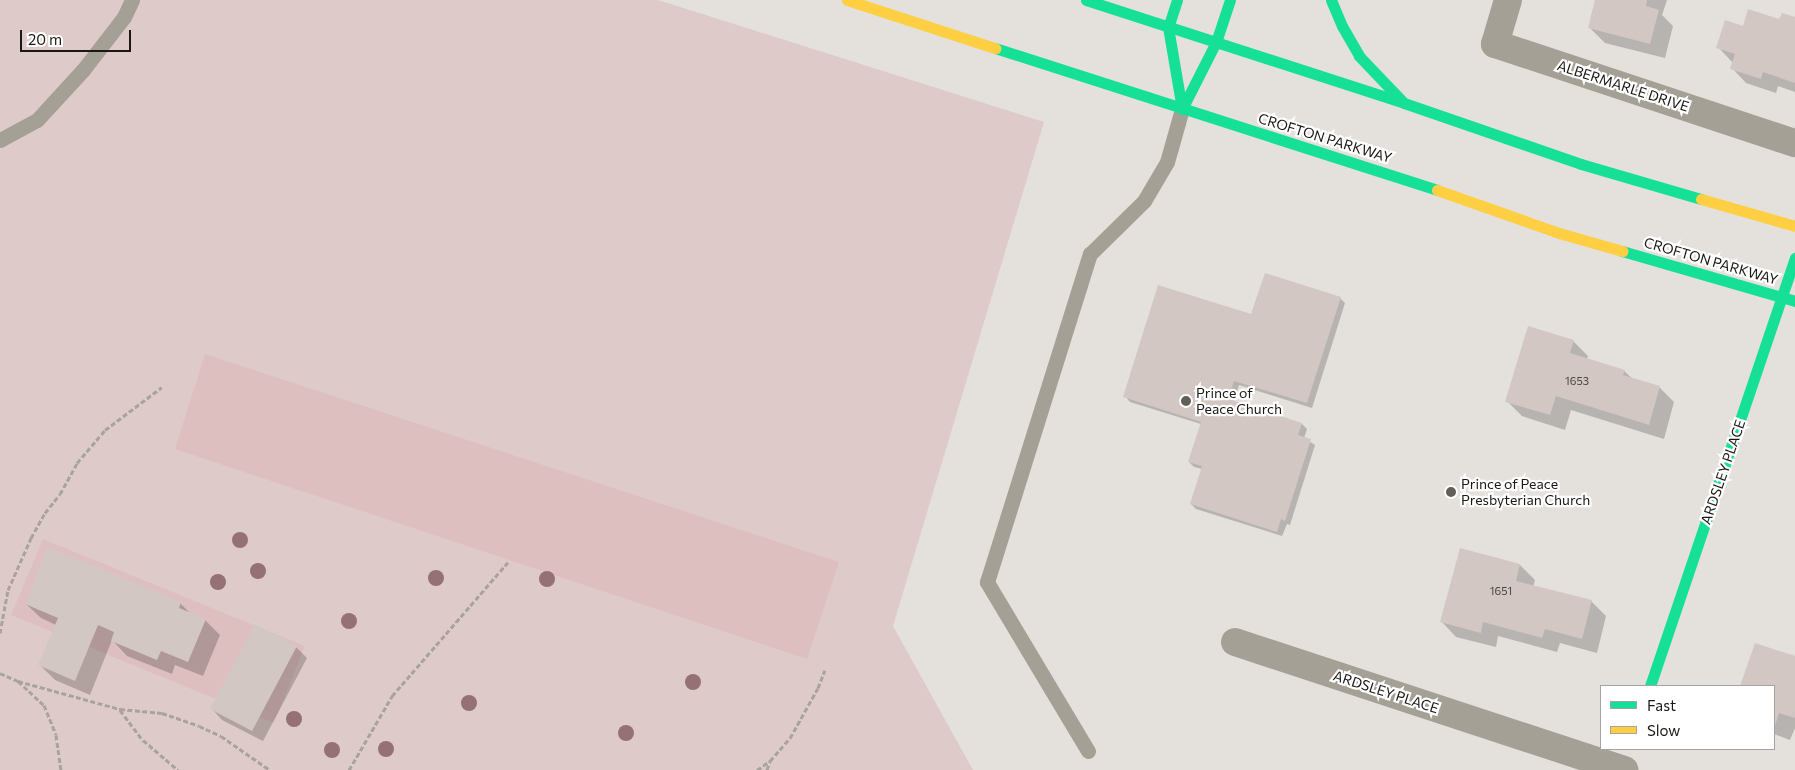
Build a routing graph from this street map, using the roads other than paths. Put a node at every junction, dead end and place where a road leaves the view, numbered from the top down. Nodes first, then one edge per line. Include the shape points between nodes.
1 (132, 0) edge
2 (847, 0) edge
3 (1086, 0) edge
4 (1177, 0) edge
5 (1230, 0) edge
6 (1331, 0) edge
7 (1508, 0) edge
8 (1168, 26) junction
9 (1216, 42) junction
10 (1404, 103) junction
11 (1182, 109) junction
12 (0, 140) edge
13 (1795, 143) edge
14 (1795, 226) edge
15 (1795, 258) edge
16 (1783, 297) junction
17 (1795, 301) edge
18 (1234, 642) dead end
19 (1650, 685) edge
20 (1088, 751) dead end
21 (1626, 763) edge

1 - 12 lane via 124,17 83,70 36,120
2 - 11 street, CROFTON PARKWAY
3 - 8 street
4 - 8 street
5 - 9 street
6 - 10 street via 1359,56
7 - 13 street, ALBERMARLE DRIVE via 1495,44
8 - 9 street
8 - 11 street
9 - 10 street
9 - 11 street
10 - 14 street via 1581,164
11 - 16 street, CROFTON PARKWAY via 1382,171 1559,233
11 - 20 lane via 1167,162 1144,201 1090,254 987,582
15 - 16 street, ARDSLEY PLACE
16 - 17 street, CROFTON PARKWAY
16 - 19 street, ARDSLEY PLACE
18 - 21 street, ARDSLEY PLACE

